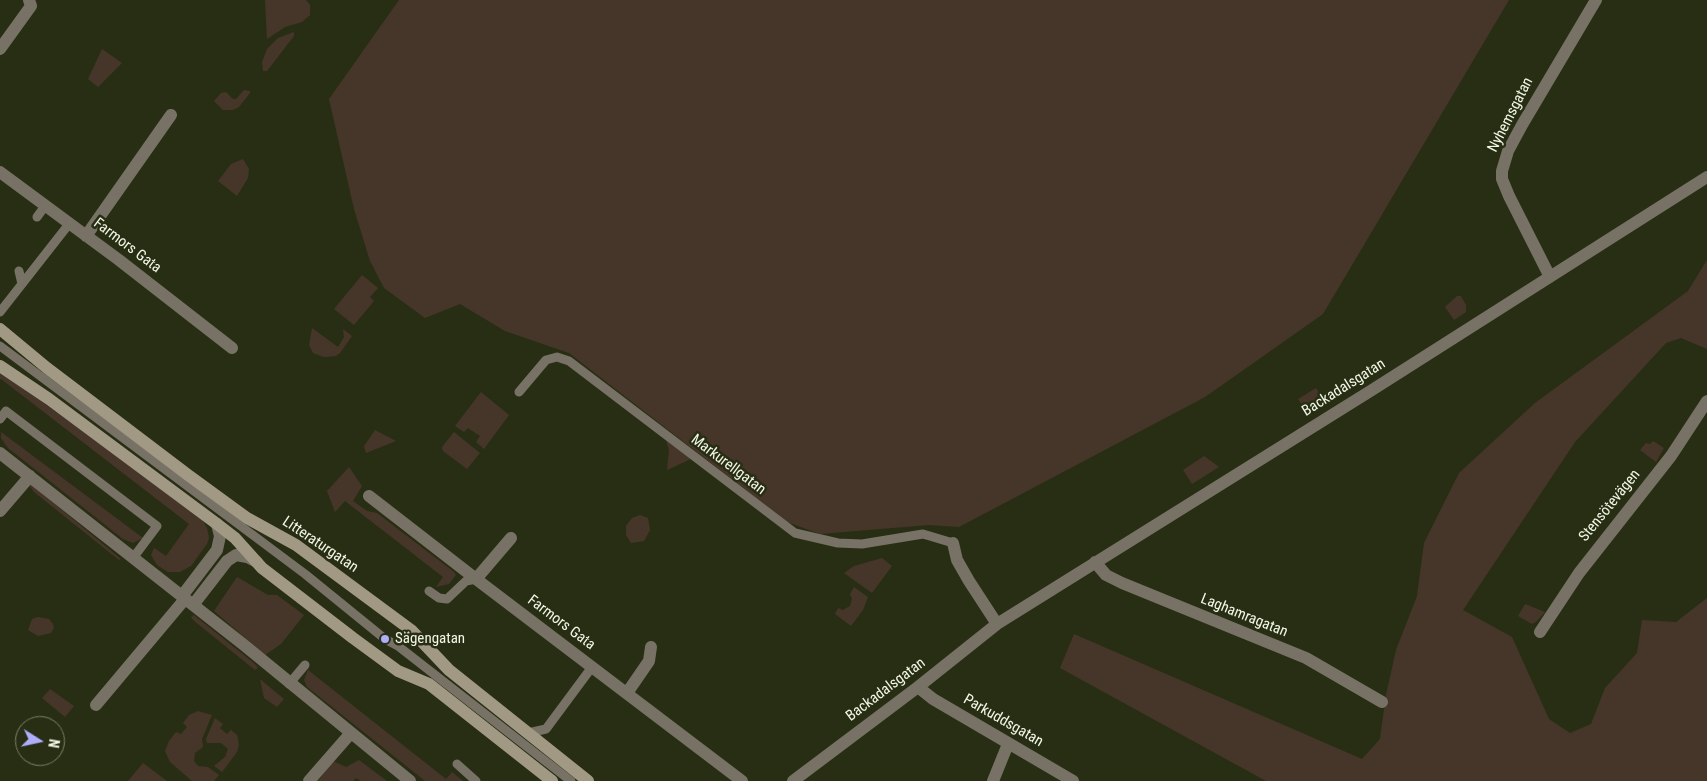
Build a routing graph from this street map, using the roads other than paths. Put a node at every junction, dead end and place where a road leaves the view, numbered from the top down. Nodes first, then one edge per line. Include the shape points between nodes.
1 (29, 0) edge
2 (1596, 0) edge
3 (0, 49) edge
4 (171, 115) dead end
5 (0, 172) edge
6 (1707, 178) edge
7 (46, 206) junction
8 (37, 217) dead end
9 (69, 224) junction
10 (86, 236) junction
11 (19, 271) dead end
12 (1550, 277) junction
13 (22, 284) junction
14 (0, 312) edge
15 (0, 329) edge
16 (0, 346) edge
17 (232, 348) dead end
18 (0, 366) edge
19 (519, 392) dead end
20 (1707, 401) edge
21 (0, 419) edge
22 (0, 453) edge
23 (30, 476) junction
24 (369, 496) dead end
25 (0, 510) edge
26 (217, 524) junction
27 (510, 538) dead end
28 (952, 543) joint
29 (132, 558) junction
30 (257, 562) junction
31 (1094, 562) junction
32 (476, 579) junction
33 (429, 591) dead end
34 (187, 600) junction
35 (997, 624) junction
36 (1540, 632) dead end
37 (651, 647) dead end
38 (305, 666) dead end
39 (592, 667) junction
40 (289, 684) junction
41 (918, 688) junction
42 (626, 693) junction
43 (1382, 702) dead end
44 (96, 705) dead end
45 (528, 733) junction
46 (350, 734) junction
47 (1008, 744) junction
48 (456, 764) dead end
49 (310, 781) edge
50 (410, 781) edge
51 (476, 781) edge
52 (552, 781) edge
53 (571, 781) edge
54 (588, 781) edge
55 (742, 781) edge
56 (793, 781) edge
57 (993, 781) edge
58 (1073, 781) edge

1 - 3 street via 31,6
2 - 12 street, Nyhemsgatan via 1522,125 1502,171 1509,196
4 - 10 street
5 - 7 street, Farmors Gata
6 - 12 street, Backadalsgatan
7 - 8 lane
7 - 9 street, Farmors Gata
9 - 10 street, Farmors Gata
9 - 13 lane
10 - 17 street, Farmors Gata
11 - 13 lane
12 - 31 street, Backadalsgatan
13 - 14 lane
15 - 45 street, Litteraturgatan via 188,475 247,518 296,545 411,630 449,670
16 - 53 lane via 305,574
18 - 26 street
19 - 28 lane, Markurellgatan via 546,360 557,357 568,361 795,533 838,543 862,544 923,534
20 - 36 street, Stensötevägen via 1671,456 1579,573
21 - 29 lane via 6,411 157,526
22 - 23 street
23 - 25 street
23 - 29 street
24 - 32 street, Farmors Gata
26 - 30 street
26 - 34 street via 220,536 217,550
27 - 32 street
28 - 35 street via 957,560
29 - 34 street
30 - 34 street via 236,555
30 - 52 street via 398,671 429,684
31 - 35 street, Backadalsgatan
31 - 43 street, Laghamragatan via 1106,575 1122,583 1306,658
32 - 33 lane via 466,581 447,599
32 - 39 street, Farmors Gata
34 - 40 street
34 - 44 street
35 - 41 street, Backadalsgatan
37 - 42 street via 649,661
38 - 40 lane
39 - 42 street, Farmors Gata
39 - 45 lane via 563,698 546,729
40 - 46 street
41 - 47 street, Parkuddsgatan
41 - 56 street, Backadalsgatan
42 - 55 street, Farmors Gata
45 - 54 street, Litteraturgatan
46 - 49 street
46 - 50 street
47 - 57 street
47 - 58 street, Parkuddsgatan
48 - 51 lane

